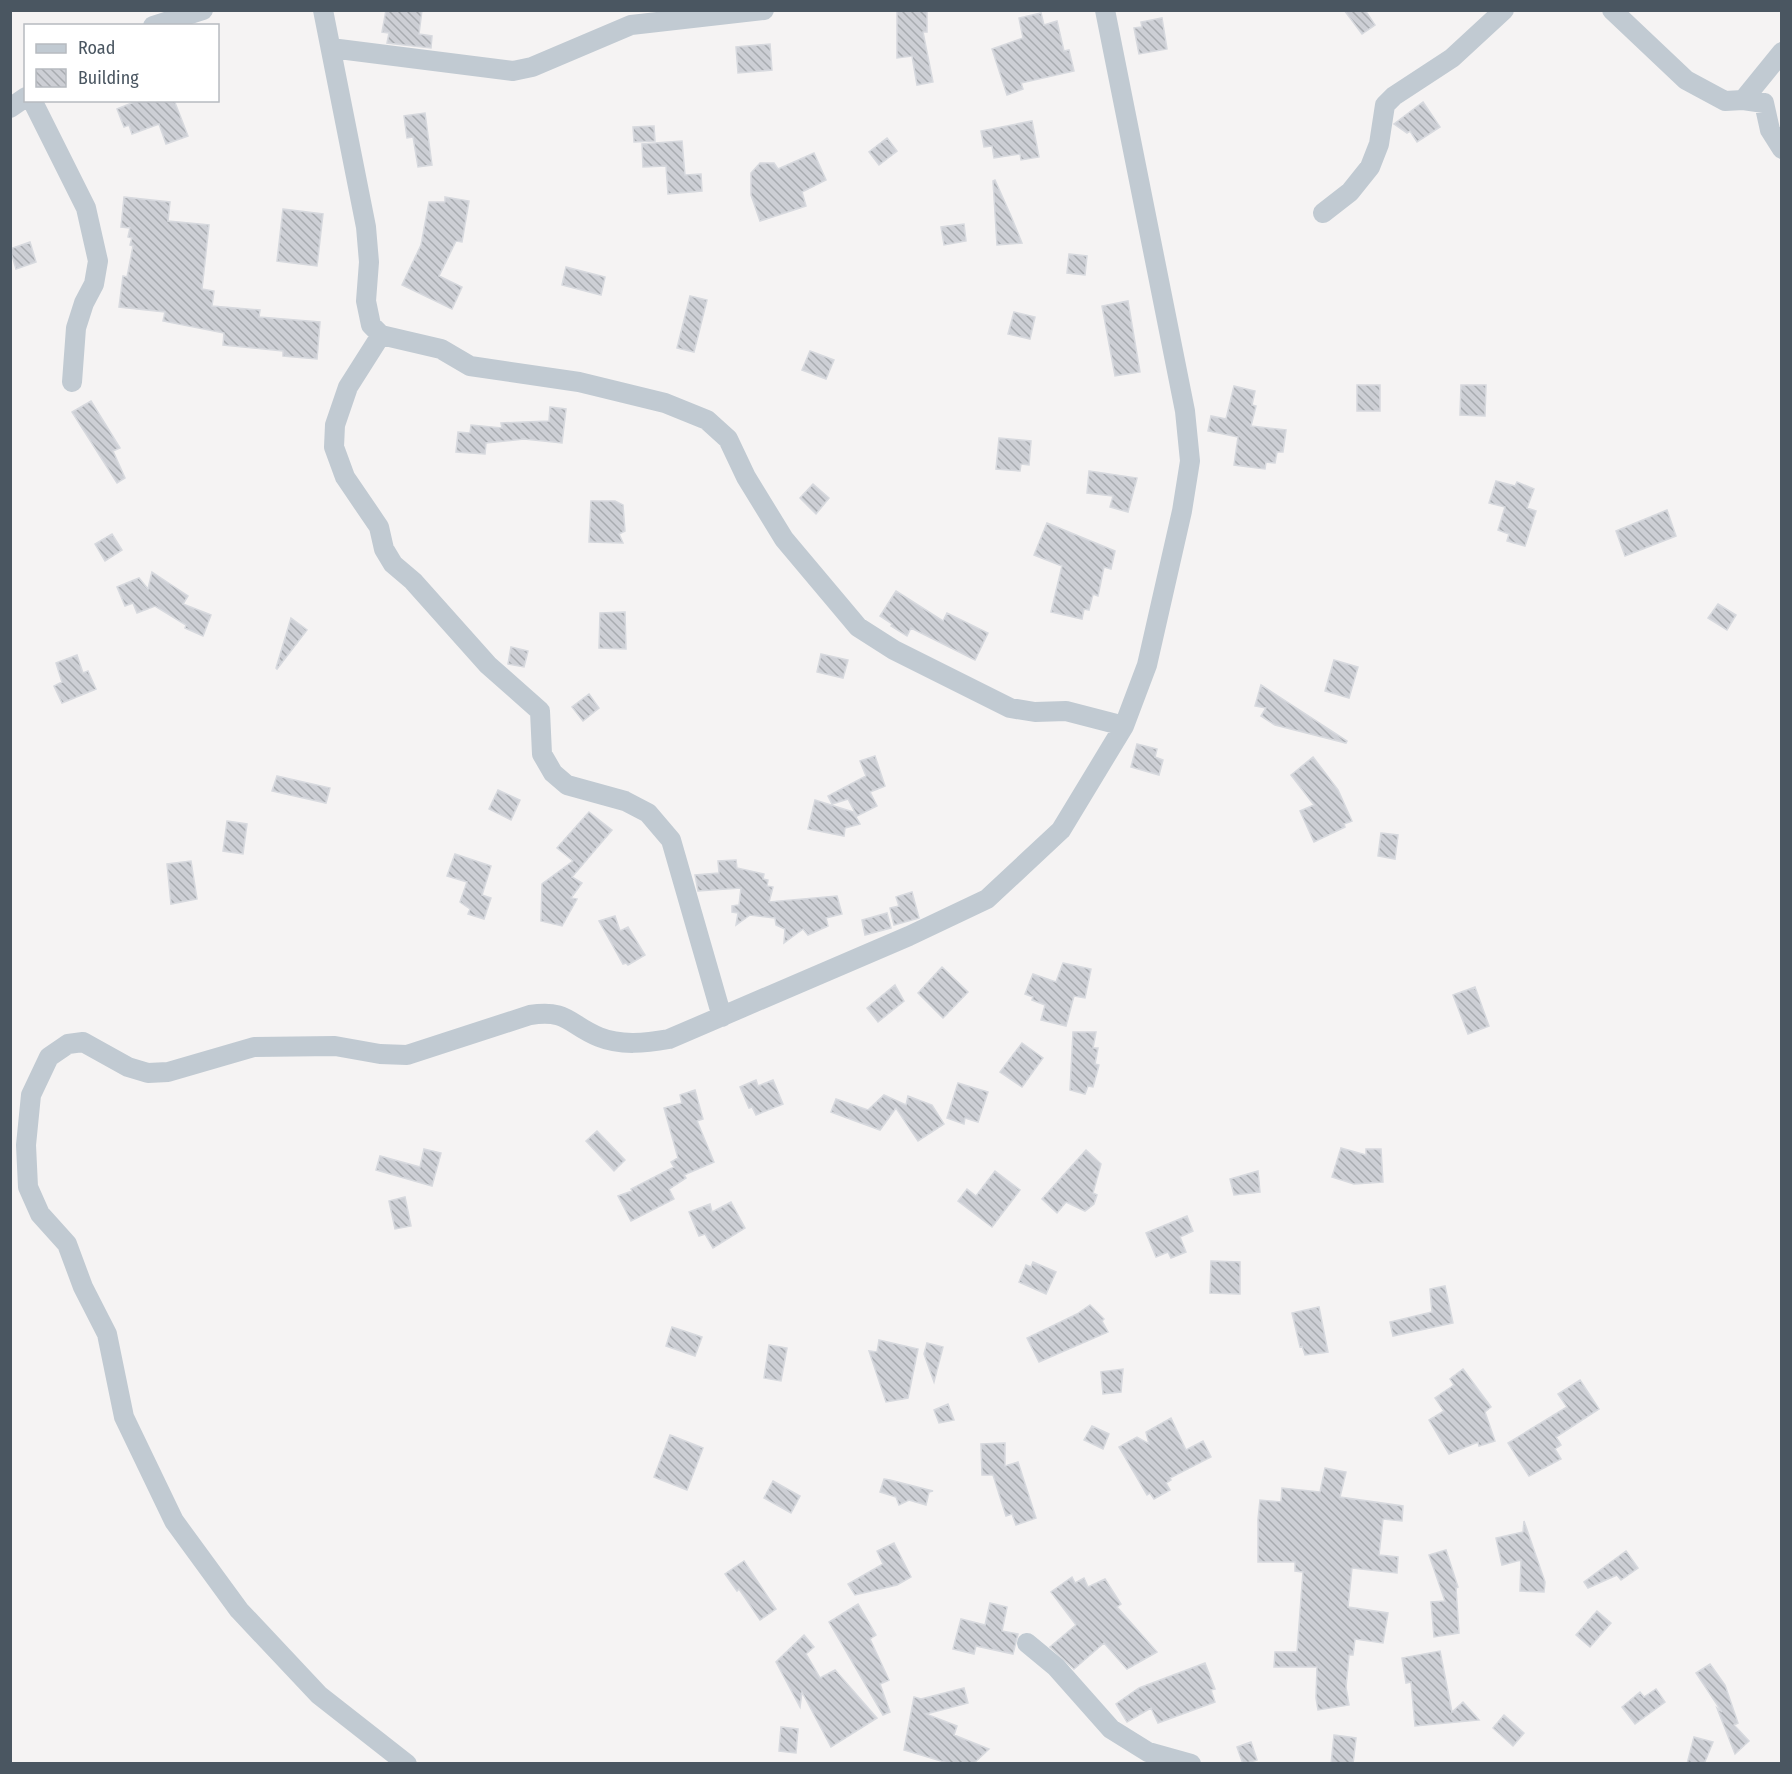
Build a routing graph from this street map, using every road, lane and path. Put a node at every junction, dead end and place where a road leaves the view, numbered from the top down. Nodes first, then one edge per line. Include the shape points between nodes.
1 (203, 10) edge
2 (323, 10) edge
3 (764, 10) edge
4 (1105, 10) edge
5 (1504, 10) edge
6 (1612, 10) edge
7 (159, 24) edge
8 (331, 48) junction
9 (1782, 52) edge
10 (24, 98) edge
11 (1743, 100) junction
12 (33, 102) edge
13 (10, 108) edge
14 (1782, 149) edge
15 (1323, 213) dead end
16 (381, 335) junction
17 (72, 382) dead end
18 (1124, 726) junction
19 (722, 1017) junction
20 (18, 1138) edge
21 (1027, 1643) dead end
22 (407, 1764) edge
23 (1191, 1764) edge

1 - 7 street
2 - 8 street
3 - 8 street via 631,25 532,67 513,71
4 - 18 street via 1185,411 1190,461 1147,665
5 - 15 street via 1452,58 1385,105 1379,144 1370,167 1350,192
6 - 11 street via 1686,80 1725,101
8 - 16 street via 366,227 366,301 371,325
9 - 11 street
10 - 13 street
11 - 14 street via 1764,103 1770,130
12 - 17 street via 86,208 98,261 94,284 76,328
16 - 18 street via 441,349 470,366 579,382 665,403 707,420 728,439 784,539 858,627 894,650 1010,708 1066,711
16 - 19 street via 348,387 335,425 334,447 345,477 379,527 384,549 393,564 488,665 535,703 540,711 542,754 553,773 567,785 625,801 648,813 671,840
18 - 19 street via 1061,830 987,899
19 - 20 street via 669,1039 638,1044 600,1037 562,1015 547,1012 408,1055 335,1046 254,1047 168,1072 148,1073 128,1067 83,1042 68,1044 49,1057
20 - 22 street via 28,1187 40,1214 67,1244 107,1334 124,1417 174,1521 239,1610 319,1695
21 - 23 street via 1056,1667 1111,1729 1148,1752

